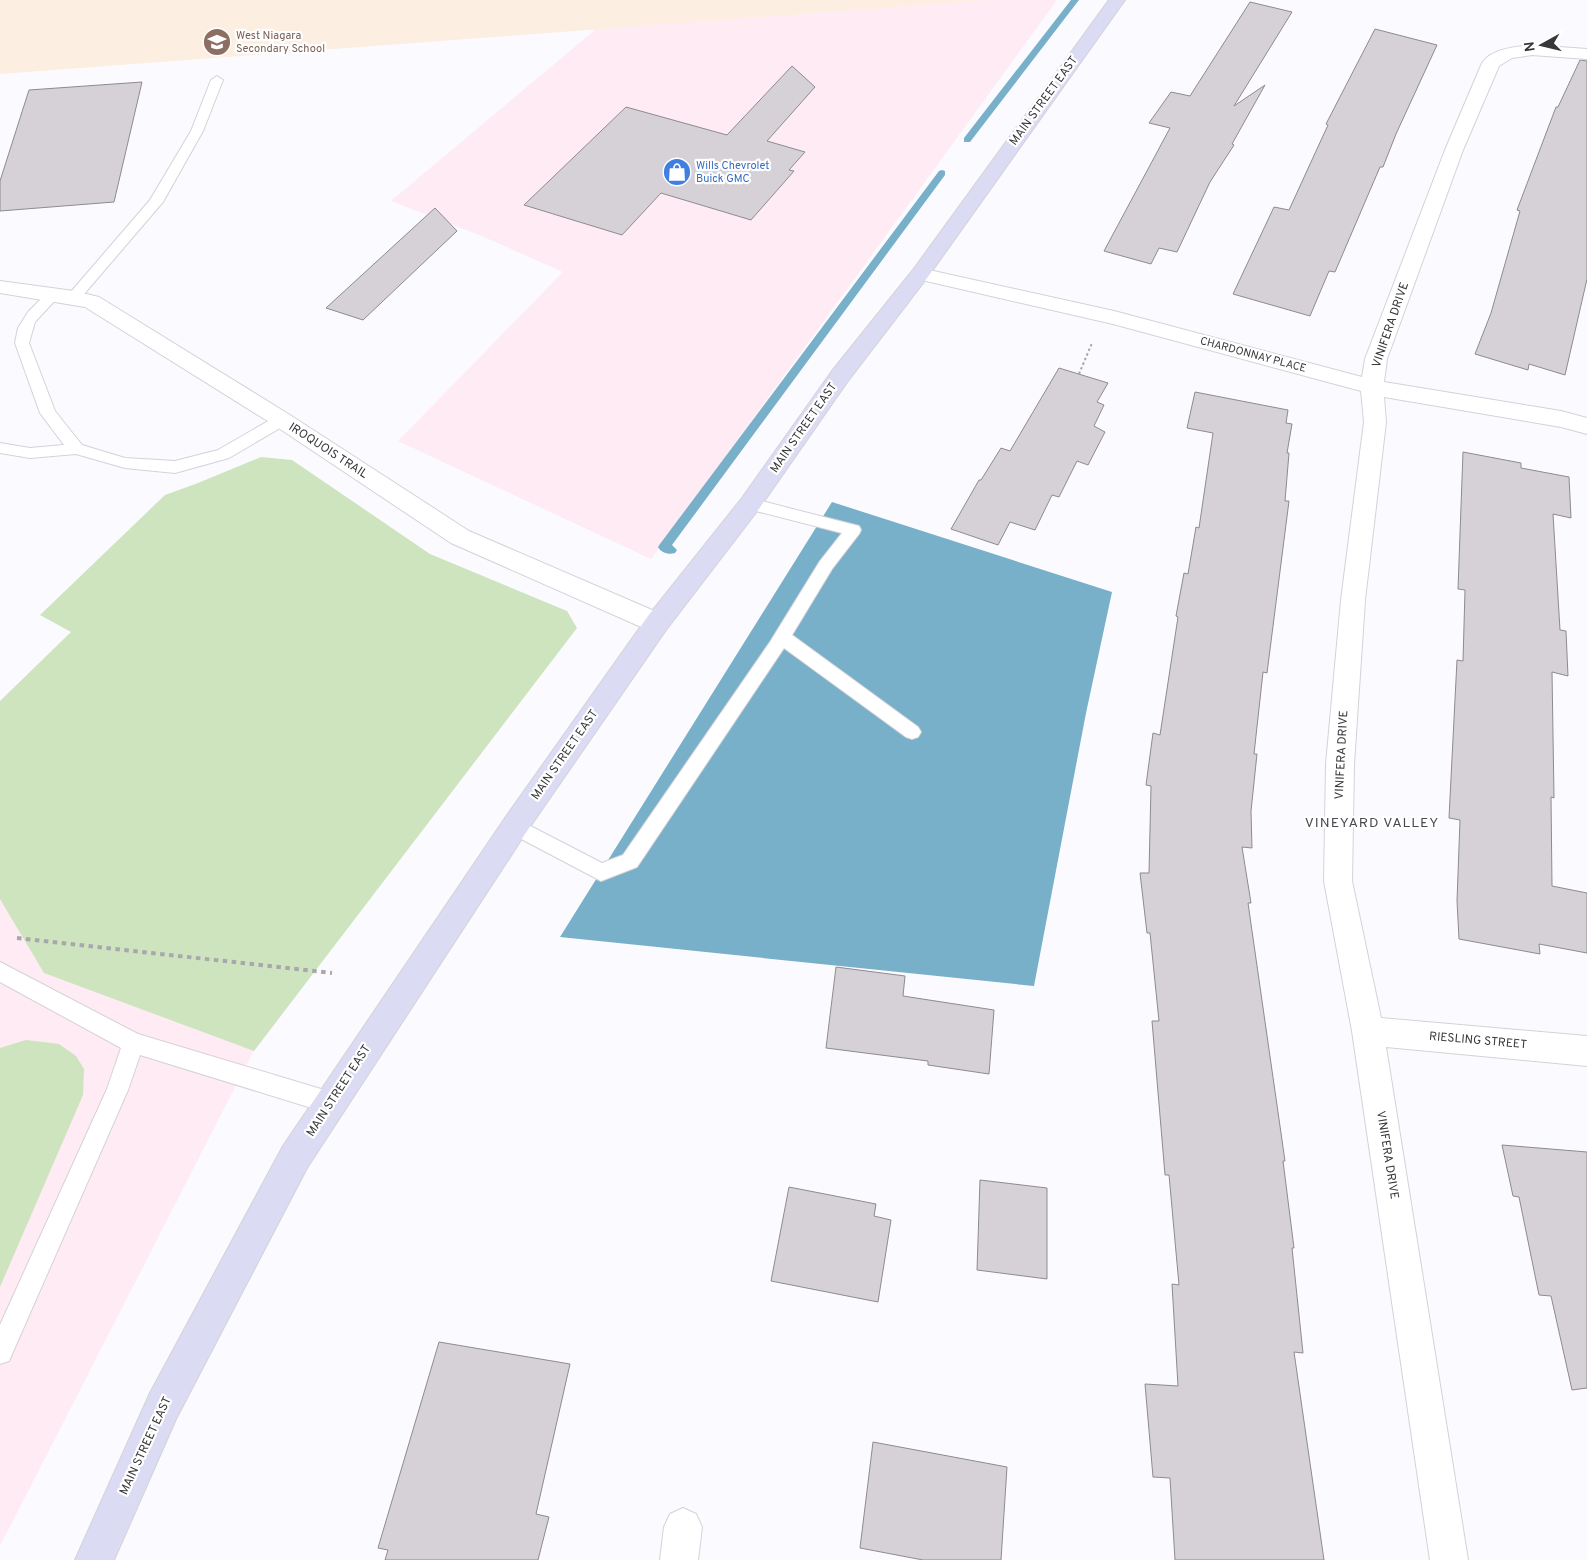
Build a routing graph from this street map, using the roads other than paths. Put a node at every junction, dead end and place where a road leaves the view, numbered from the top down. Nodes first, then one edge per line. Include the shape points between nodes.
1 (1117, 0) edge
2 (1587, 54) edge
3 (216, 80) dead end
4 (920, 274) junction
5 (0, 287) edge
6 (64, 296) junction
7 (1372, 387) junction
8 (282, 420) junction
9 (1587, 426) edge
10 (0, 448) edge
11 (76, 448) junction
12 (750, 504) junction
13 (657, 623) junction
14 (782, 637) junction
15 (912, 732) dead end
16 (515, 826) junction
17 (0, 972) edge
18 (1368, 1031) junction
19 (133, 1043) junction
20 (1587, 1051) edge
21 (331, 1103) junction
22 (0, 1352) edge
23 (94, 1560) edge
24 (1449, 1560) edge

1 - 4 main road, MAIN STREET EAST
2 - 7 street, VINIFERA DRIVE via 1532,50 1507,54 1491,63 1454,150 1381,346
3 - 6 lane via 197,131 156,202
4 - 7 street, CHARDONNAY PLACE via 1114,318
4 - 12 main road, MAIN STREET EAST via 840,376
5 - 6 street, IROQUOIS TRAIL
6 - 8 street, IROQUOIS TRAIL via 92,302
6 - 11 lane via 28,320 22,332 22,343 48,413
7 - 9 street, CHARDONNAY PLACE
7 - 18 street, VINIFERA DRIVE via 1375,422 1353,600 1340,764 1338,881
8 - 11 lane via 223,454 175,467 125,463
8 - 13 street, IROQUOIS TRAIL via 460,537
10 - 11 lane via 30,453
12 - 13 main road, MAIN STREET EAST
12 - 14 lane via 853,530 826,565
13 - 16 main road, MAIN STREET EAST
14 - 15 lane
14 - 16 lane via 630,861 601,872
16 - 21 main road, MAIN STREET EAST
17 - 19 lane
18 - 20 street, RIESLING STREET
18 - 24 street, VINIFERA DRIVE
19 - 21 lane
19 - 22 lane via 117,1090
21 - 23 main road, MAIN STREET EAST via 295,1156 164,1406

